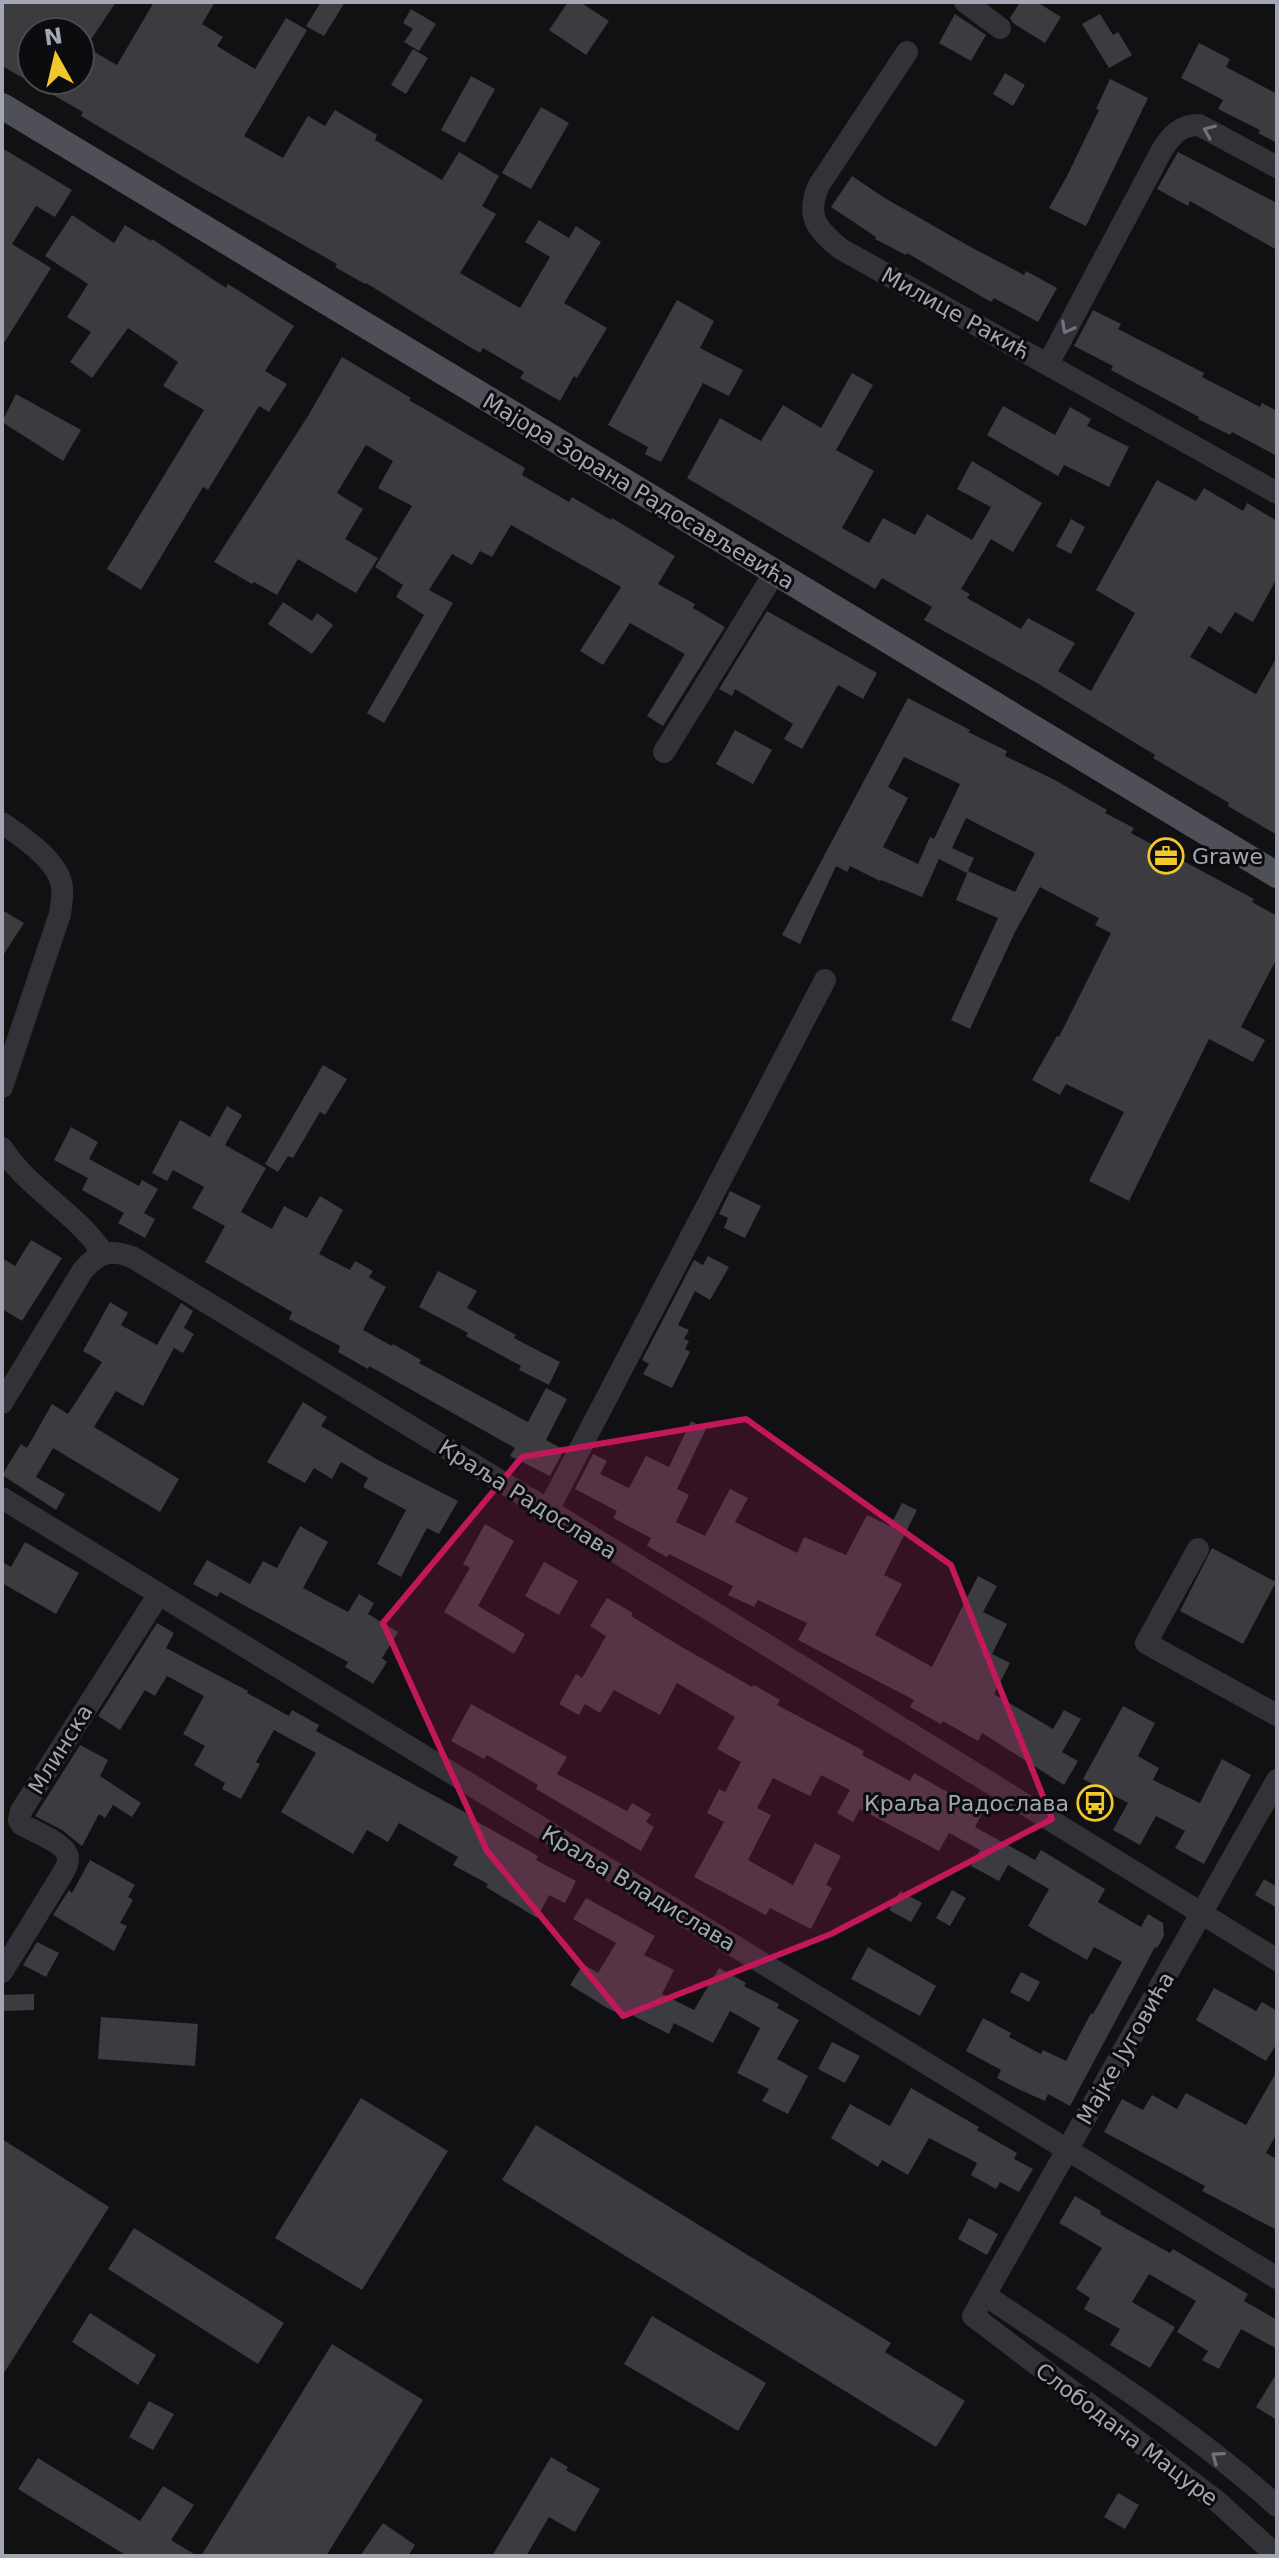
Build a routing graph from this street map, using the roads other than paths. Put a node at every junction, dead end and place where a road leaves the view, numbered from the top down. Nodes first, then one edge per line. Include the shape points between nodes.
1 (965, 2) edge
2 (1000, 28) dead end
3 (907, 52) dead end
4 (2, 106) edge
5 (1277, 167) edge
6 (1048, 364) junction
7 (1277, 493) edge
8 (775, 572) junction
9 (664, 752) dead end
10 (2, 823) edge
11 (1277, 875) edge
12 (825, 980) dead end
13 (2, 1087) edge
14 (2, 1148) edge
15 (103, 1253) junction
16 (2, 1403) edge
17 (2, 1498) edge
18 (548, 1510) junction
19 (1198, 1549) dead end
20 (159, 1594) junction
21 (1277, 1715) edge
22 (1277, 1780) edge
23 (1201, 1915) junction
24 (1277, 1960) edge
25 (2, 1972) edge
26 (1068, 2149) junction
27 (1277, 2278) edge
28 (985, 2295) junction
29 (973, 2316) joint
30 (1277, 2506) edge
31 (1277, 2556) edge

1 - 2 street
3 - 6 street, Милице Ракић via 819,185 812,201 814,218 821,233 841,249
4 - 8 main road, Мајора Зорана Радосављевића
5 -> 6 street via 1199,125 1180,129 1163,148
6 - 7 street, Милице Ракић
8 - 9 street
8 - 11 main road, Мајора Зорана Радосављевића
10 - 13 street via 30,842 63,886 60,914
12 - 18 street
14 - 15 street
15 - 16 street via 83,1270
15 - 18 street, Краља Радослава via 132,1257
17 - 20 street, Краља Владислава
18 - 23 street, Краља Радослава
19 - 21 street via 1146,1643
20 - 25 street, Млинска via 21,1811 22,1825 60,1846 68,1859
20 - 26 street, Краља Владислава
22 - 23 street, Мајке Југовића
23 - 24 street, Краља Радослава
23 - 26 street, Мајке Југовића
26 - 27 street, Краља Владислава
26 - 28 street, Мајке Југовића
28 - 29 street, Мајке Југовића
30 -> 28 street, Слободана Мацуре via 1130,2394
29 - 31 street, Слободана Мацуре via 1218,2502

